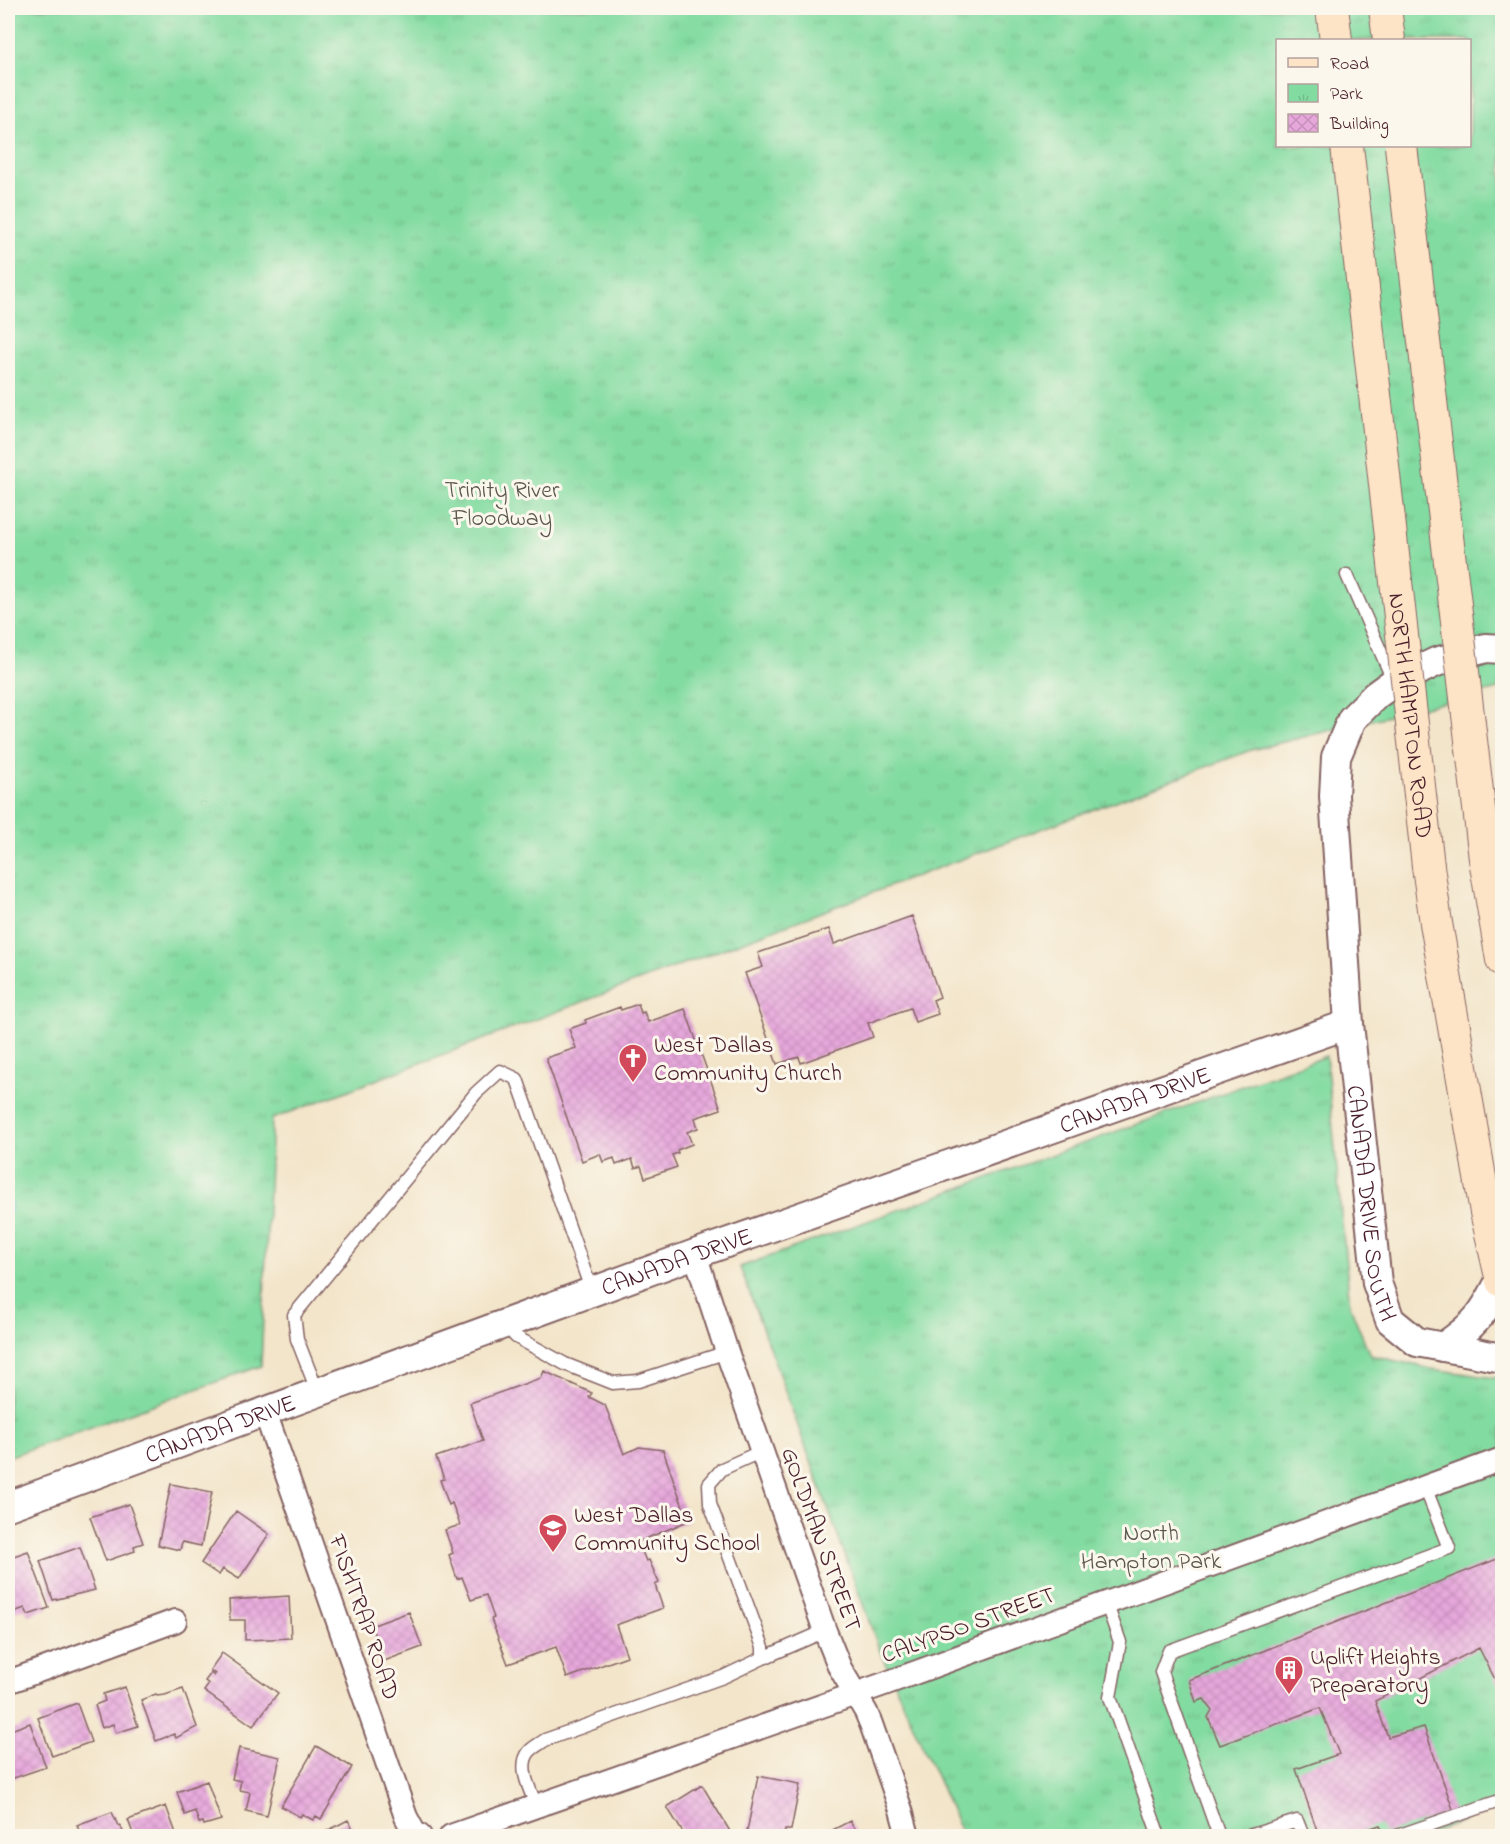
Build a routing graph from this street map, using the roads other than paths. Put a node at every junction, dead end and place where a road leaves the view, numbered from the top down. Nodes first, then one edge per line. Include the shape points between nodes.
1 (1332, 8) edge
2 (1385, 8) edge
3 (1336, 39) edge
4 (1389, 39) edge
5 (1347, 147) edge
6 (1401, 147) edge
7 (1347, 575) dead end
8 (1503, 649) edge
9 (1394, 682) junction
10 (1503, 960) edge
11 (1349, 1024) junction
12 (695, 1254) junction
13 (1502, 1279) edge
14 (592, 1292) junction
15 (504, 1324) junction
16 (1443, 1347) junction
17 (727, 1352) junction
18 (1503, 1358) edge
19 (318, 1393) junction
20 (265, 1412) junction
21 (762, 1451) junction
22 (1503, 1459) edge
23 (1425, 1487) junction
24 (8, 1506) edge
25 (1106, 1602) junction
26 (175, 1621) dead end
27 (825, 1632) junction
28 (763, 1658) junction
29 (8, 1682) edge
30 (855, 1693) junction
31 (1503, 1800) edge
32 (537, 1807) junction
33 (420, 1836) edge
34 (451, 1836) edge
35 (908, 1836) edge
36 (1159, 1836) edge
37 (1219, 1836) edge
38 (1250, 1836) edge
39 (1303, 1836) edge
40 (1397, 1836) edge

1 - 3 main road
2 - 4 main road
5 - 13 main road, NORTH HAMPTON ROAD, bridge via 1428,866 1485,1212
6 - 10 main road, bridge via 1485,859
7 - 9 lane
8 - 9 street, CANADA DRIVE SOUTH via 1486,648 1436,662
9 - 11 street, CANADA DRIVE SOUTH via 1352,719 1336,758 1334,796
11 - 12 street, CANADA DRIVE
11 - 16 street, CANADA DRIVE SOUTH via 1377,1283 1390,1320 1417,1342
12 - 14 street, CANADA DRIVE
12 - 17 street, GOLDMAN STREET
13 - 16 street via 1475,1322
14 - 15 street, CANADA DRIVE
14 - 19 lane via 517,1079 500,1071 476,1093 294,1315 297,1339
15 - 17 lane via 516,1337 613,1383 638,1381
15 - 19 street, CANADA DRIVE
16 - 18 street, CANADA DRIVE SOUTH
17 - 21 street, GOLDMAN STREET
19 - 20 street, CANADA DRIVE
20 - 24 street, CANADA DRIVE
20 - 33 street, FISHTRAP ROAD via 406,1817
21 - 27 street, GOLDMAN STREET
21 - 28 lane via 722,1469 709,1484 710,1504 763,1647
22 - 23 street, CALYPSO STREET
23 - 25 street, CALYPSO STREET
23 - 37 lane via 1449,1548 1169,1651 1161,1672
25 - 30 street, CALYPSO STREET
25 - 36 lane via 1120,1642 1110,1697
26 - 29 street
27 - 28 lane
27 - 30 street, GOLDMAN STREET
28 - 32 lane via 723,1677 545,1740 529,1752 524,1767
30 - 32 street, CALYPSO STREET
30 - 35 street, GOLDMAN STREET via 871,1724
31 - 40 lane
32 - 34 street, CALYPSO STREET
38 - 39 lane via 1296,1821

